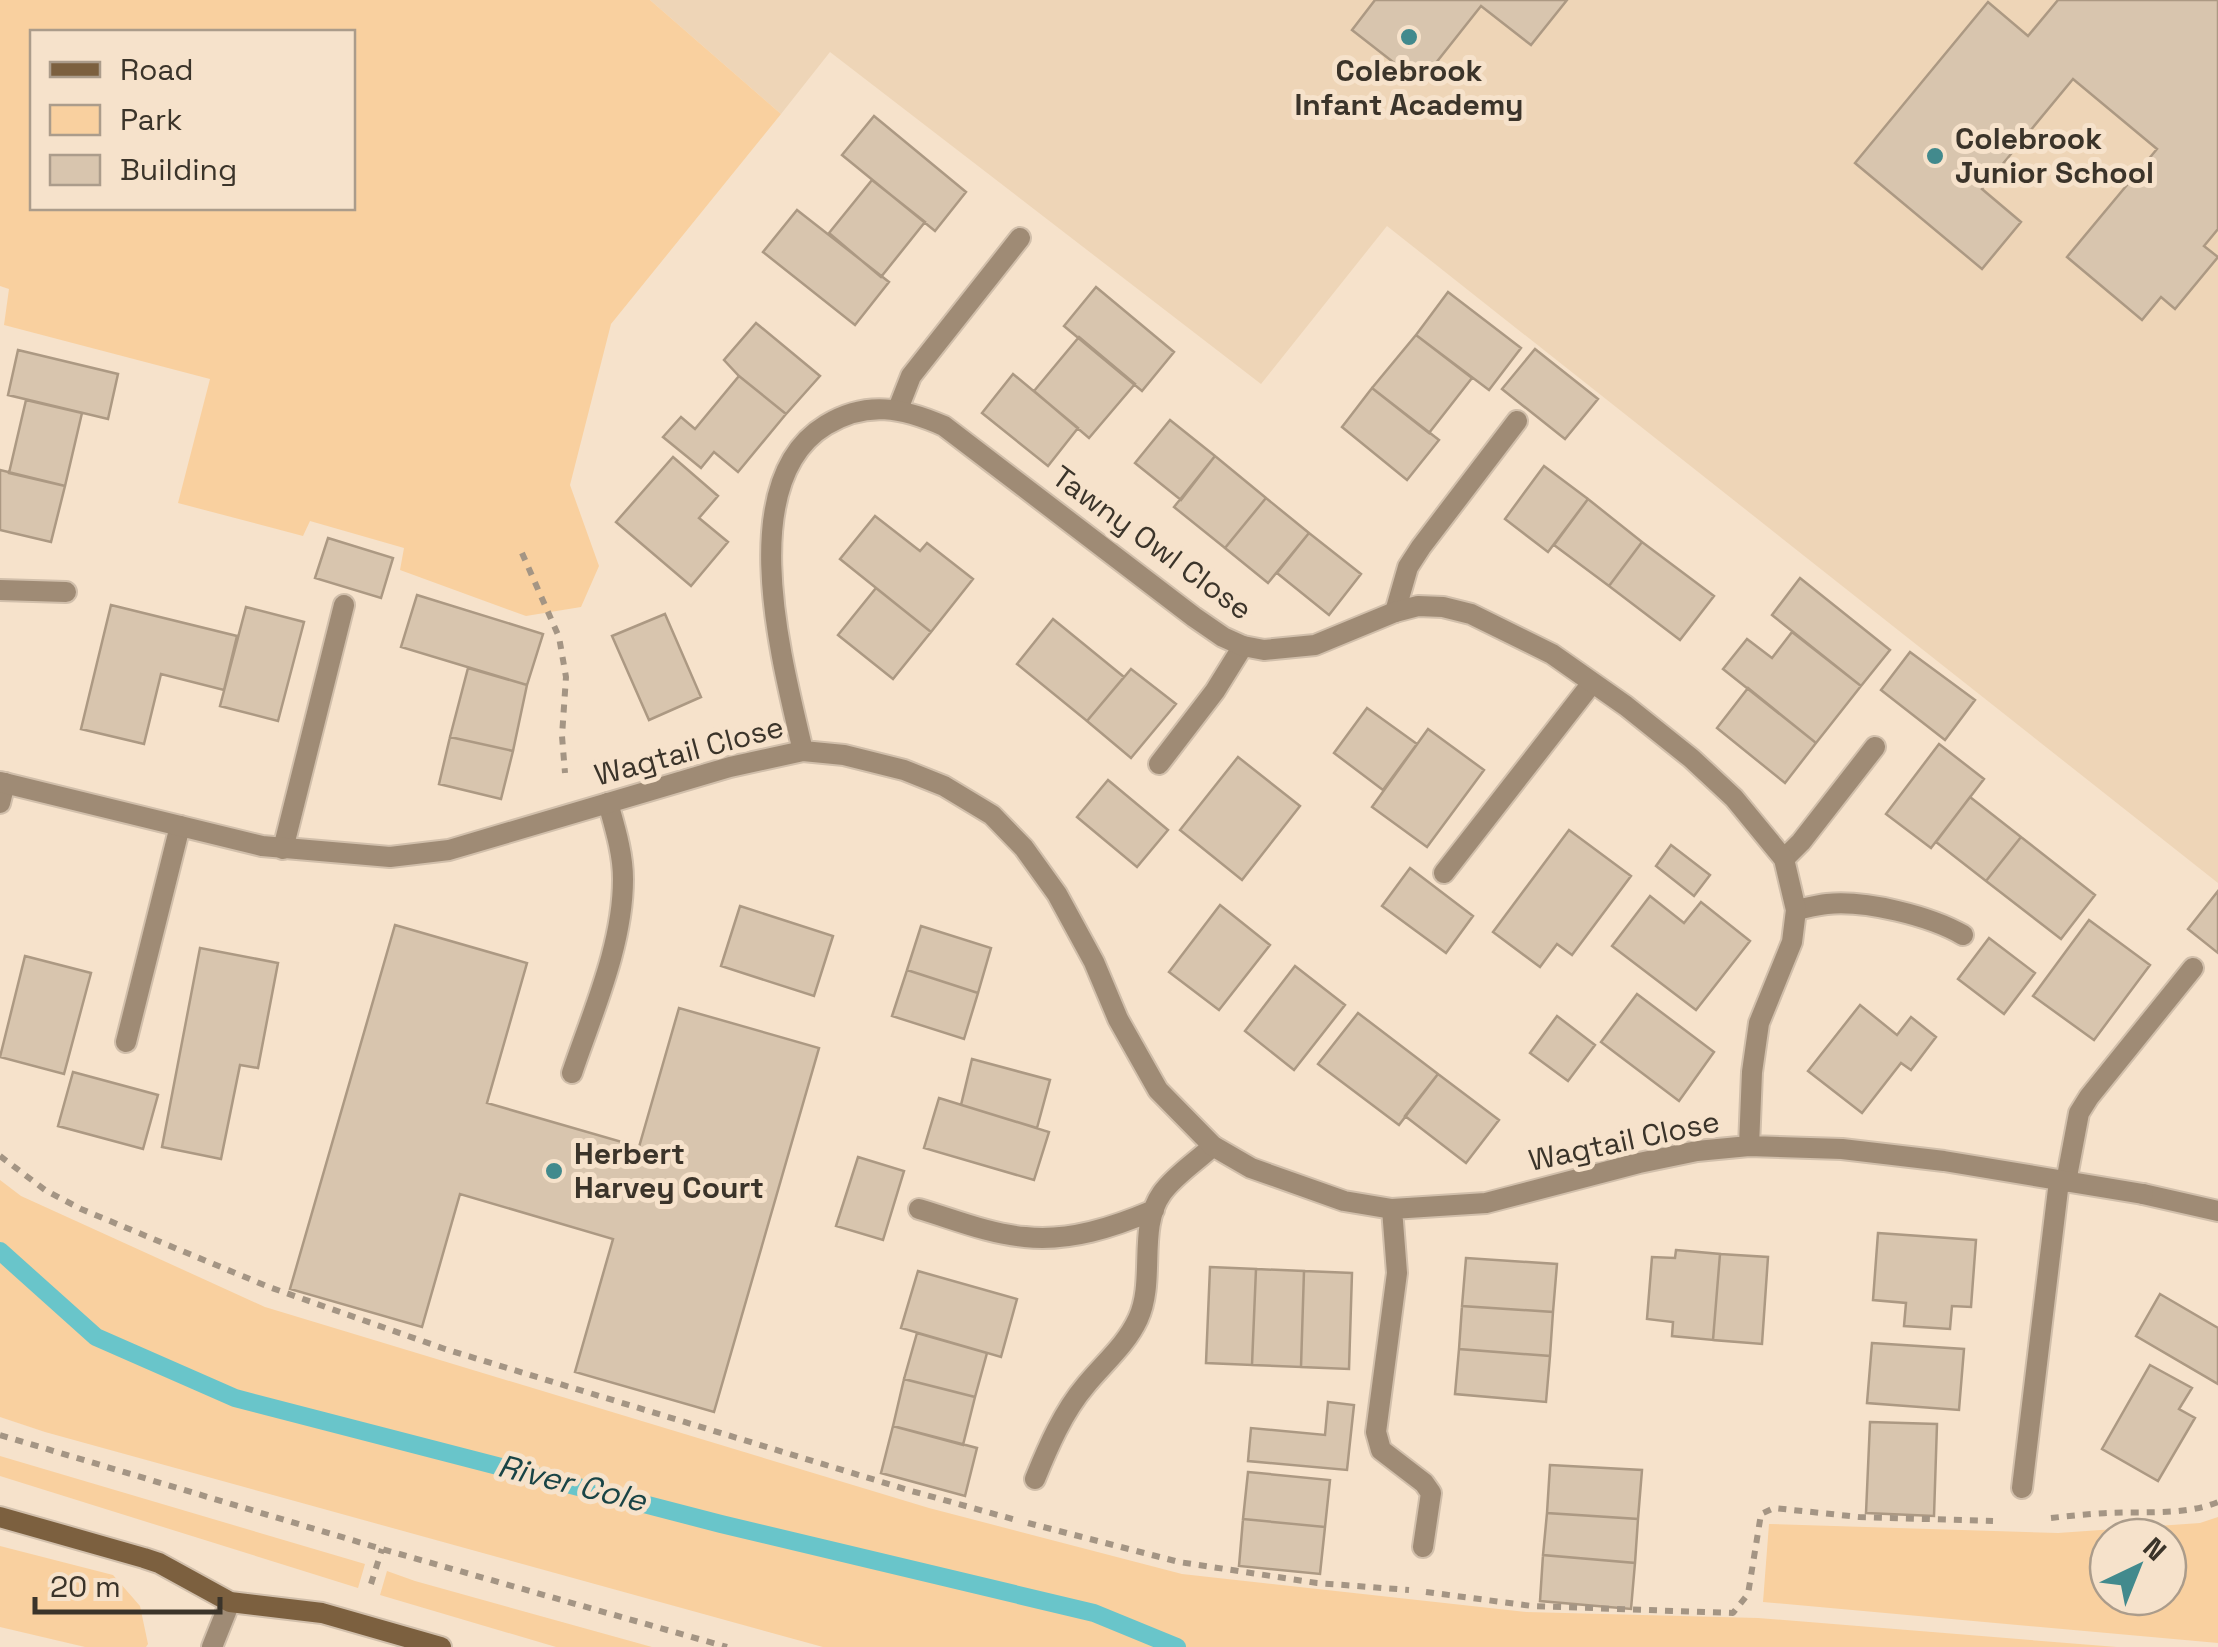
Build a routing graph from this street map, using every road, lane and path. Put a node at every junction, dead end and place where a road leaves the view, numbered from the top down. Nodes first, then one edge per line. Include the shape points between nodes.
1 (1020, 238) dead end
2 (898, 409) junction
3 (1517, 421) dead end
4 (522, 552) dead end
5 (0, 590) edge
6 (66, 592) dead end
7 (344, 605) dead end
8 (1395, 612) junction
9 (1243, 646) junction
10 (1592, 683) junction
11 (1875, 747) dead end
12 (803, 751) junction
13 (1159, 764) dead end
14 (2, 789) edge
15 (608, 803) junction
16 (570, 814) junction
17 (180, 826) junction
18 (283, 848) junction
19 (1784, 859) junction
20 (1444, 873) dead end
21 (1796, 910) junction
22 (1964, 935) dead end
23 (2193, 968) dead end
24 (126, 1042) dead end
25 (572, 1073) dead end
26 (1213, 1146) junction
27 (1748, 1146) junction
28 (0, 1156) edge
29 (2062, 1182) junction
30 (919, 1208) dead end
31 (1392, 1209) junction
32 (1154, 1210) junction
33 (2218, 1211) edge
34 (0, 1435) edge
35 (1034, 1479) dead end
36 (2022, 1488) dead end
37 (2218, 1502) edge
38 (0, 1517) edge
39 (2037, 1520) dead end
40 (2002, 1521) dead end
41 (1423, 1547) dead end
42 (230, 1602) junction
43 (212, 1647) edge
44 (441, 1647) edge
45 (727, 1647) edge

1 - 2 street via 911,376
2 - 9 street, Tawny Owl Close via 944,426 1194,617
2 - 12 street, Tawny Owl Close via 854,413 817,430 781,484 772,580
3 - 8 street via 1420,547
4 - 16 path via 559,637
5 - 6 street
7 - 18 street
8 - 9 street, Tawny Owl Close via 1315,645
8 - 10 street, Tawny Owl Close via 1418,606 1471,614 1552,654
9 - 13 street
10 - 19 street, Tawny Owl Close via 1691,758
10 - 20 street
11 - 19 street
12 - 15 street, Wagtail Close
12 - 26 street, Wagtail Close via 904,770 992,815 1057,894 1158,1090
14 - 17 street, Wagtail Close
15 - 16 street, Wagtail Close
15 - 25 street via 620,848 621,916
16 - 18 street, Wagtail Close via 449,850 390,857
17 - 18 street, Wagtail Close
17 - 24 street
19 - 21 street, Tawny Owl Close
21 - 22 street via 1864,906 1923,917
21 - 27 street, Tawny Owl Close via 1792,942 1759,1024
23 - 29 street via 2079,1113
26 - 31 street, Wagtail Close via 1303,1188
26 - 32 street via 1164,1190
27 - 29 street, Wagtail Close via 1842,1149
27 - 31 street, Wagtail Close via 1638,1162 1486,1203
28 - 40 path via 81,1209 269,1287 445,1349 908,1490 1179,1562 1532,1606 1734,1613 1748,1594 1761,1514 1774,1508
29 - 33 street, Wagtail Close
29 - 36 street
30 - 32 street via 1025,1237 1088,1233
31 - 41 street via 1397,1273 1376,1432 1380,1450 1430,1494
32 - 35 street via 1140,1316 1084,1387
34 - 45 path
37 - 39 path
38 - 42 street via 159,1563
42 - 43 street
42 - 44 street via 322,1613

